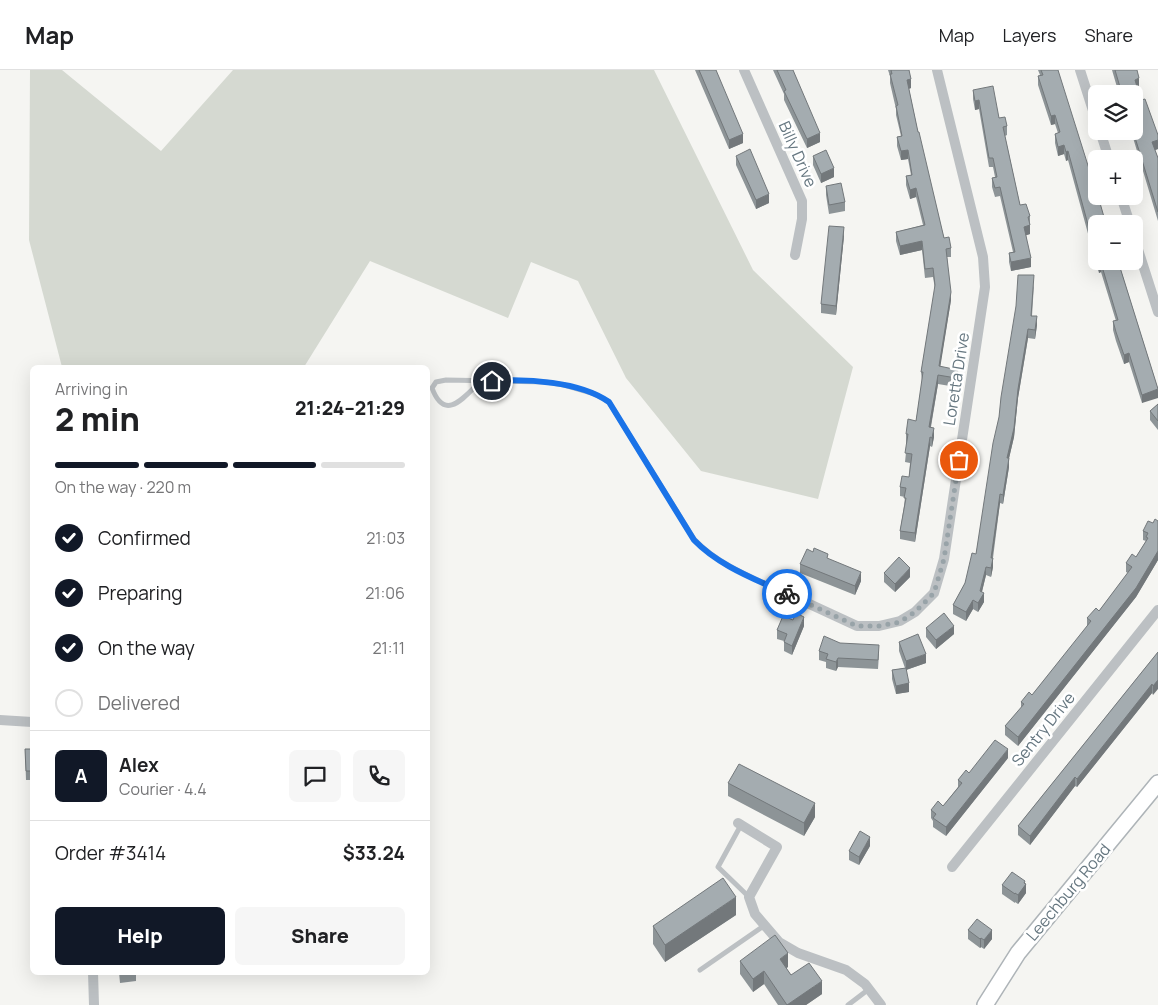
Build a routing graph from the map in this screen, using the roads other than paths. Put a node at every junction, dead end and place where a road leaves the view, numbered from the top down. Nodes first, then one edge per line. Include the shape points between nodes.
1 (744, 70) edge
2 (937, 70) edge
3 (1080, 70) edge
4 (1088, 95) edge
5 (795, 255) dead end
6 (1143, 265) edge
7 (1158, 312) edge
8 (480, 382) junction
9 (790, 595) joint
10 (1158, 610) edge
11 (0, 720) edge
12 (30, 722) edge
13 (1157, 786) edge
14 (740, 824) joint
15 (952, 867) dead end
16 (749, 897) junction
17 (765, 925) junction
18 (700, 970) dead end
19 (93, 975) edge
20 (869, 989) junction
21 (94, 1005) edge
22 (848, 1005) edge
23 (881, 1005) edge
24 (985, 1005) edge

1 - 5 street, Billy Drive via 802,201
2 - 9 street, Loretta Drive via 982,257 985,287 944,559 934,593 900,622 857,626
3 - 4 street
6 - 7 street
8 - 8 lane via 446,380 436,382 432,388 441,404 450,406 461,402
8 - 9 lane via 546,382 595,394 609,402 694,540 725,564
10 - 15 street, Sentry Drive
11 - 12 street
13 - 24 street, Leechburg Road via 1018,953
14 - 16 lane via 718,867
14 - 16 street via 776,848
16 - 17 street via 755,914
17 - 18 lane
17 - 20 street via 779,942 798,953 846,970
19 - 21 street
20 - 22 lane
20 - 23 street

